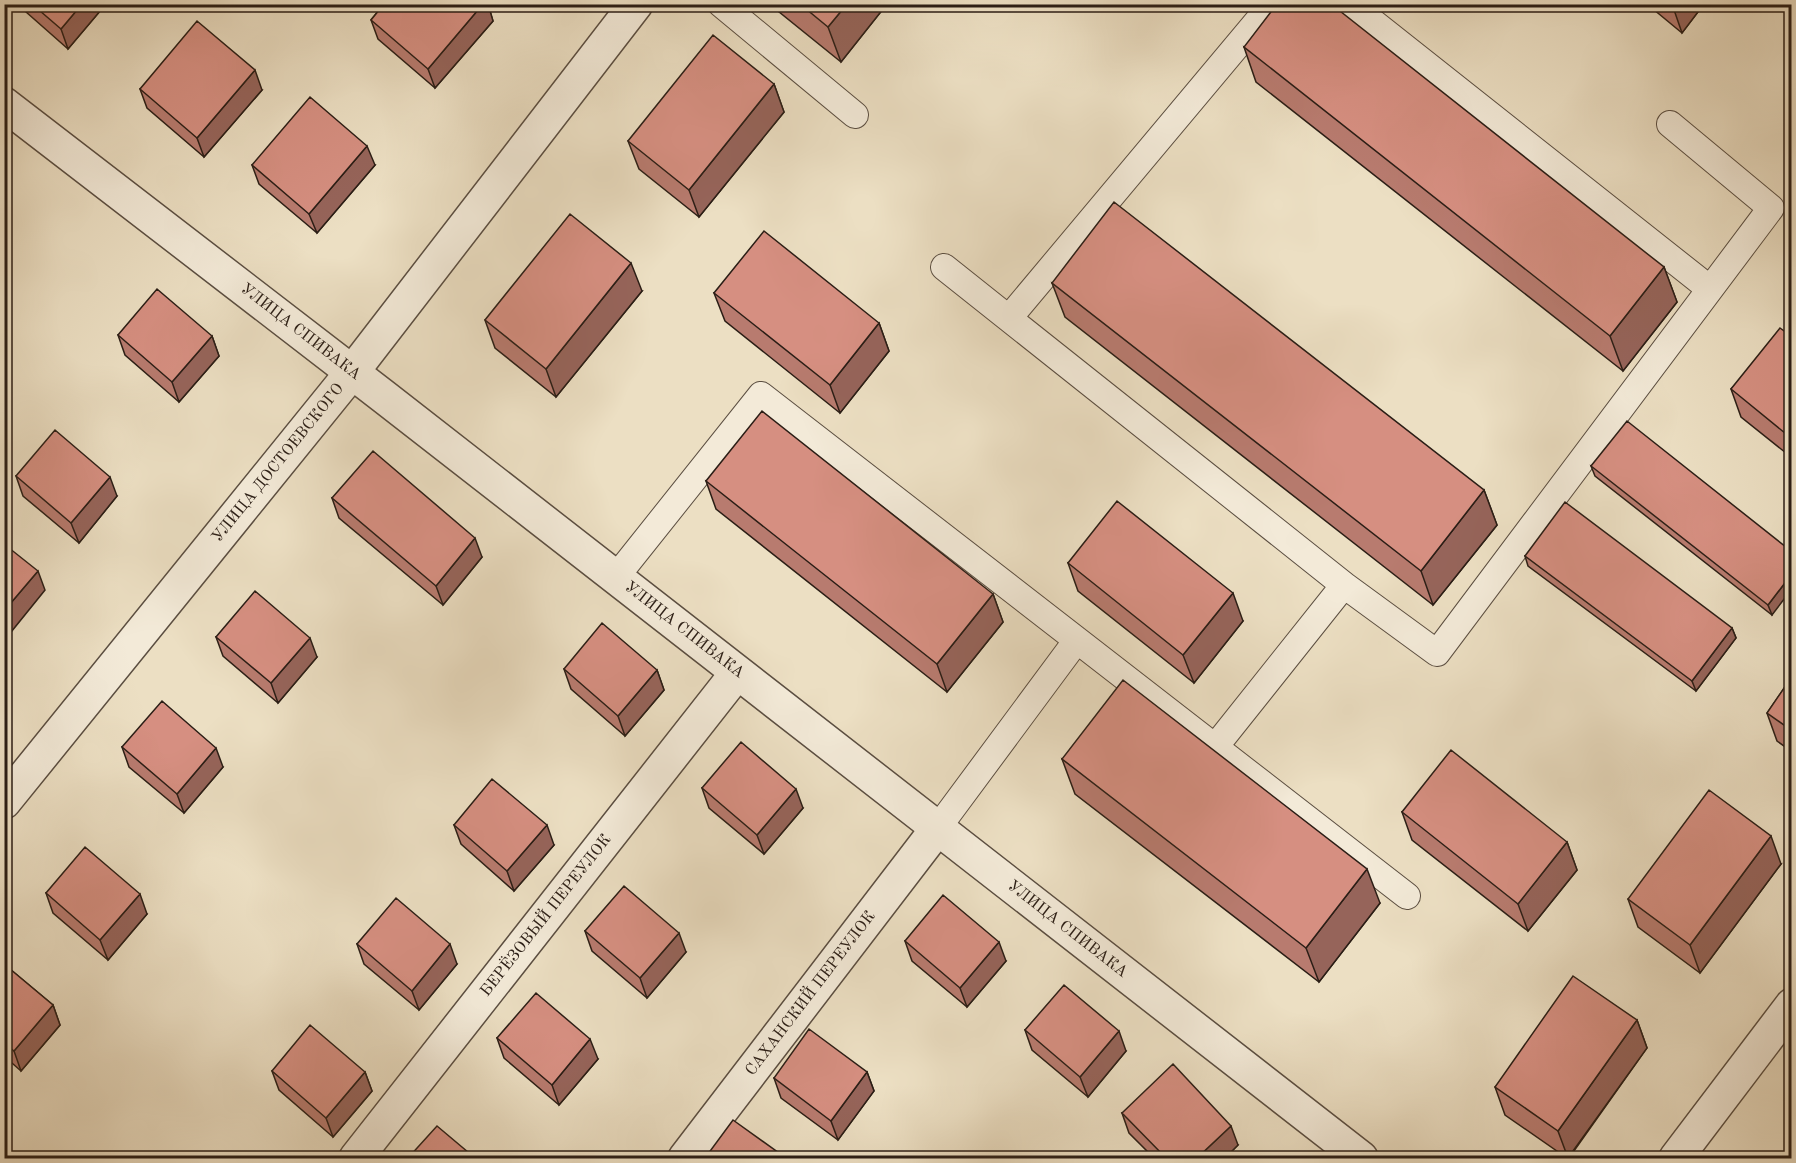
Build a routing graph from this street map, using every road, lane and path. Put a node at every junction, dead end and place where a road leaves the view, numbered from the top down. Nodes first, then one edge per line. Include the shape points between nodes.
1 (636, 4) edge
2 (721, 4) edge
3 (1272, 4) edge
4 (1350, 4) edge
5 (4, 104) edge
6 (855, 115) dead end
7 (1670, 123) dead end
8 (944, 267) dead end
9 (1710, 289) junction
10 (1009, 318) junction
11 (353, 371) junction
12 (616, 577) junction
13 (1344, 585) junction
14 (1077, 640) junction
15 (737, 673) junction
16 (1215, 747) junction
17 (4, 802) edge
18 (937, 829) junction
19 (1407, 896) dead end
20 (1791, 1005) edge
21 (356, 1158) edge
22 (685, 1158) edge
23 (1361, 1158) edge
24 (1676, 1158) edge

1 - 11 street, УЛИЦА ДОСТОЕВСКОГО
2 - 6 lane
3 - 10 lane
4 - 9 lane
5 - 11 street, УЛИЦА СПИВАКА
7 - 9 lane via 1771,208
8 - 10 lane
9 - 13 lane via 1437,652
10 - 13 lane
11 - 12 street, УЛИЦА СПИВАКА
11 - 17 street, УЛИЦА ДОСТОЕВСКОГО
12 - 14 lane via 761,395
12 - 15 street, УЛИЦА СПИВАКА
13 - 16 lane
14 - 16 lane
14 - 18 lane
15 - 18 street, УЛИЦА СПИВАКА
15 - 21 street, БЕРЁЗОВЫЙ ПЕРЕУЛОК
16 - 19 lane
18 - 22 street, САХАНСКИЙ ПЕРЕУЛОК
18 - 23 street, УЛИЦА СПИВАКА
20 - 24 street

